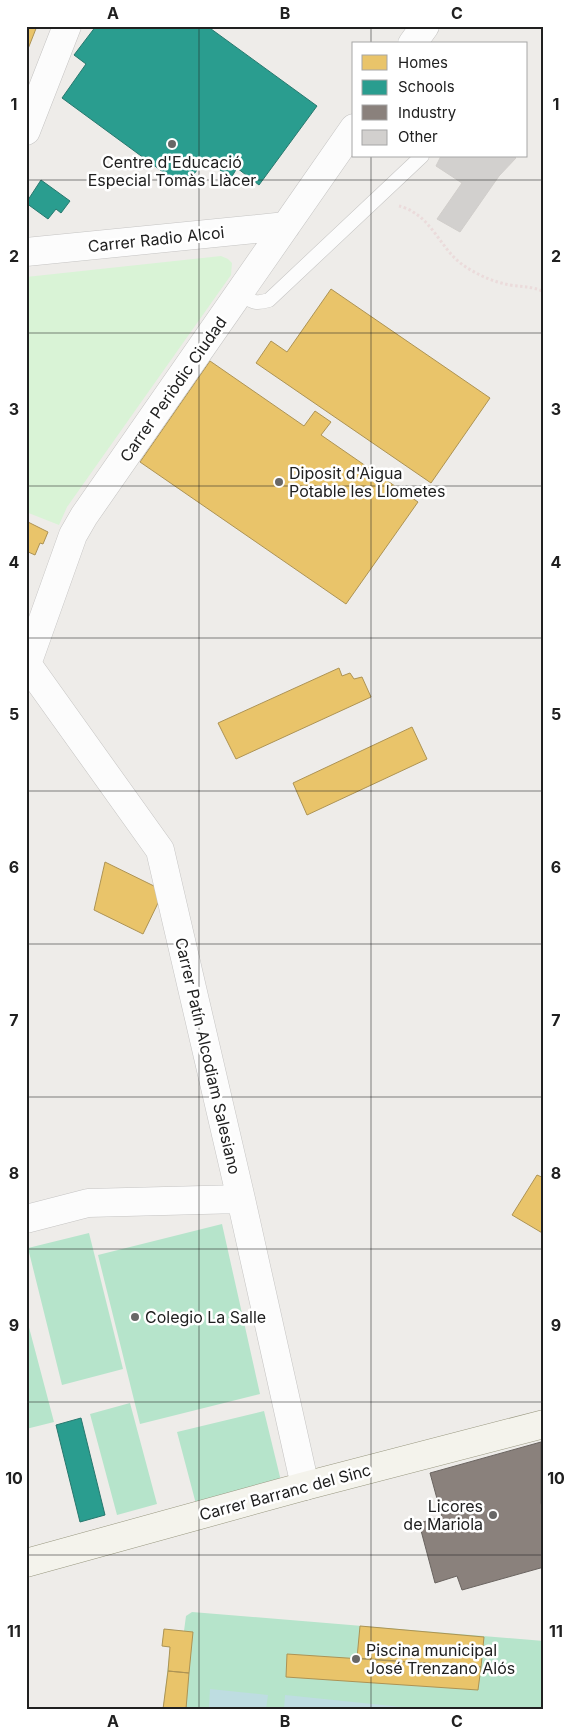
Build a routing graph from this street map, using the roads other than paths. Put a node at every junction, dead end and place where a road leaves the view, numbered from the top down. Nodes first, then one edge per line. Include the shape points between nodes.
1 (67, 26) edge
2 (425, 26) edge
3 (413, 42) edge
4 (26, 131) edge
5 (352, 131) edge
6 (420, 158) edge
7 (286, 226) junction
8 (26, 252) edge
9 (239, 292) junction
10 (27, 666) edge
11 (242, 1199) junction
12 (26, 1219) edge
13 (544, 1424) edge
14 (304, 1486) junction
15 (26, 1564) edge

1 - 4 street
2 - 3 street
5 - 7 street, Carrer Periòdic Ciudad
6 - 9 lane via 269,300 253,302
7 - 8 street, Carrer Radio Alcoi
7 - 9 street, Carrer Periòdic Ciudad
9 - 10 street, Carrer Periòdic Ciudad via 73,535
10 - 11 street, Carrer Patín Alcodiam Salesiano via 160,850
11 - 12 street via 88,1204
11 - 14 street, Carrer Patín Alcodiam Salesiano
13 - 14 street, Carrer Barranc del Sinc
14 - 15 street, Carrer Barranc del Sinc

